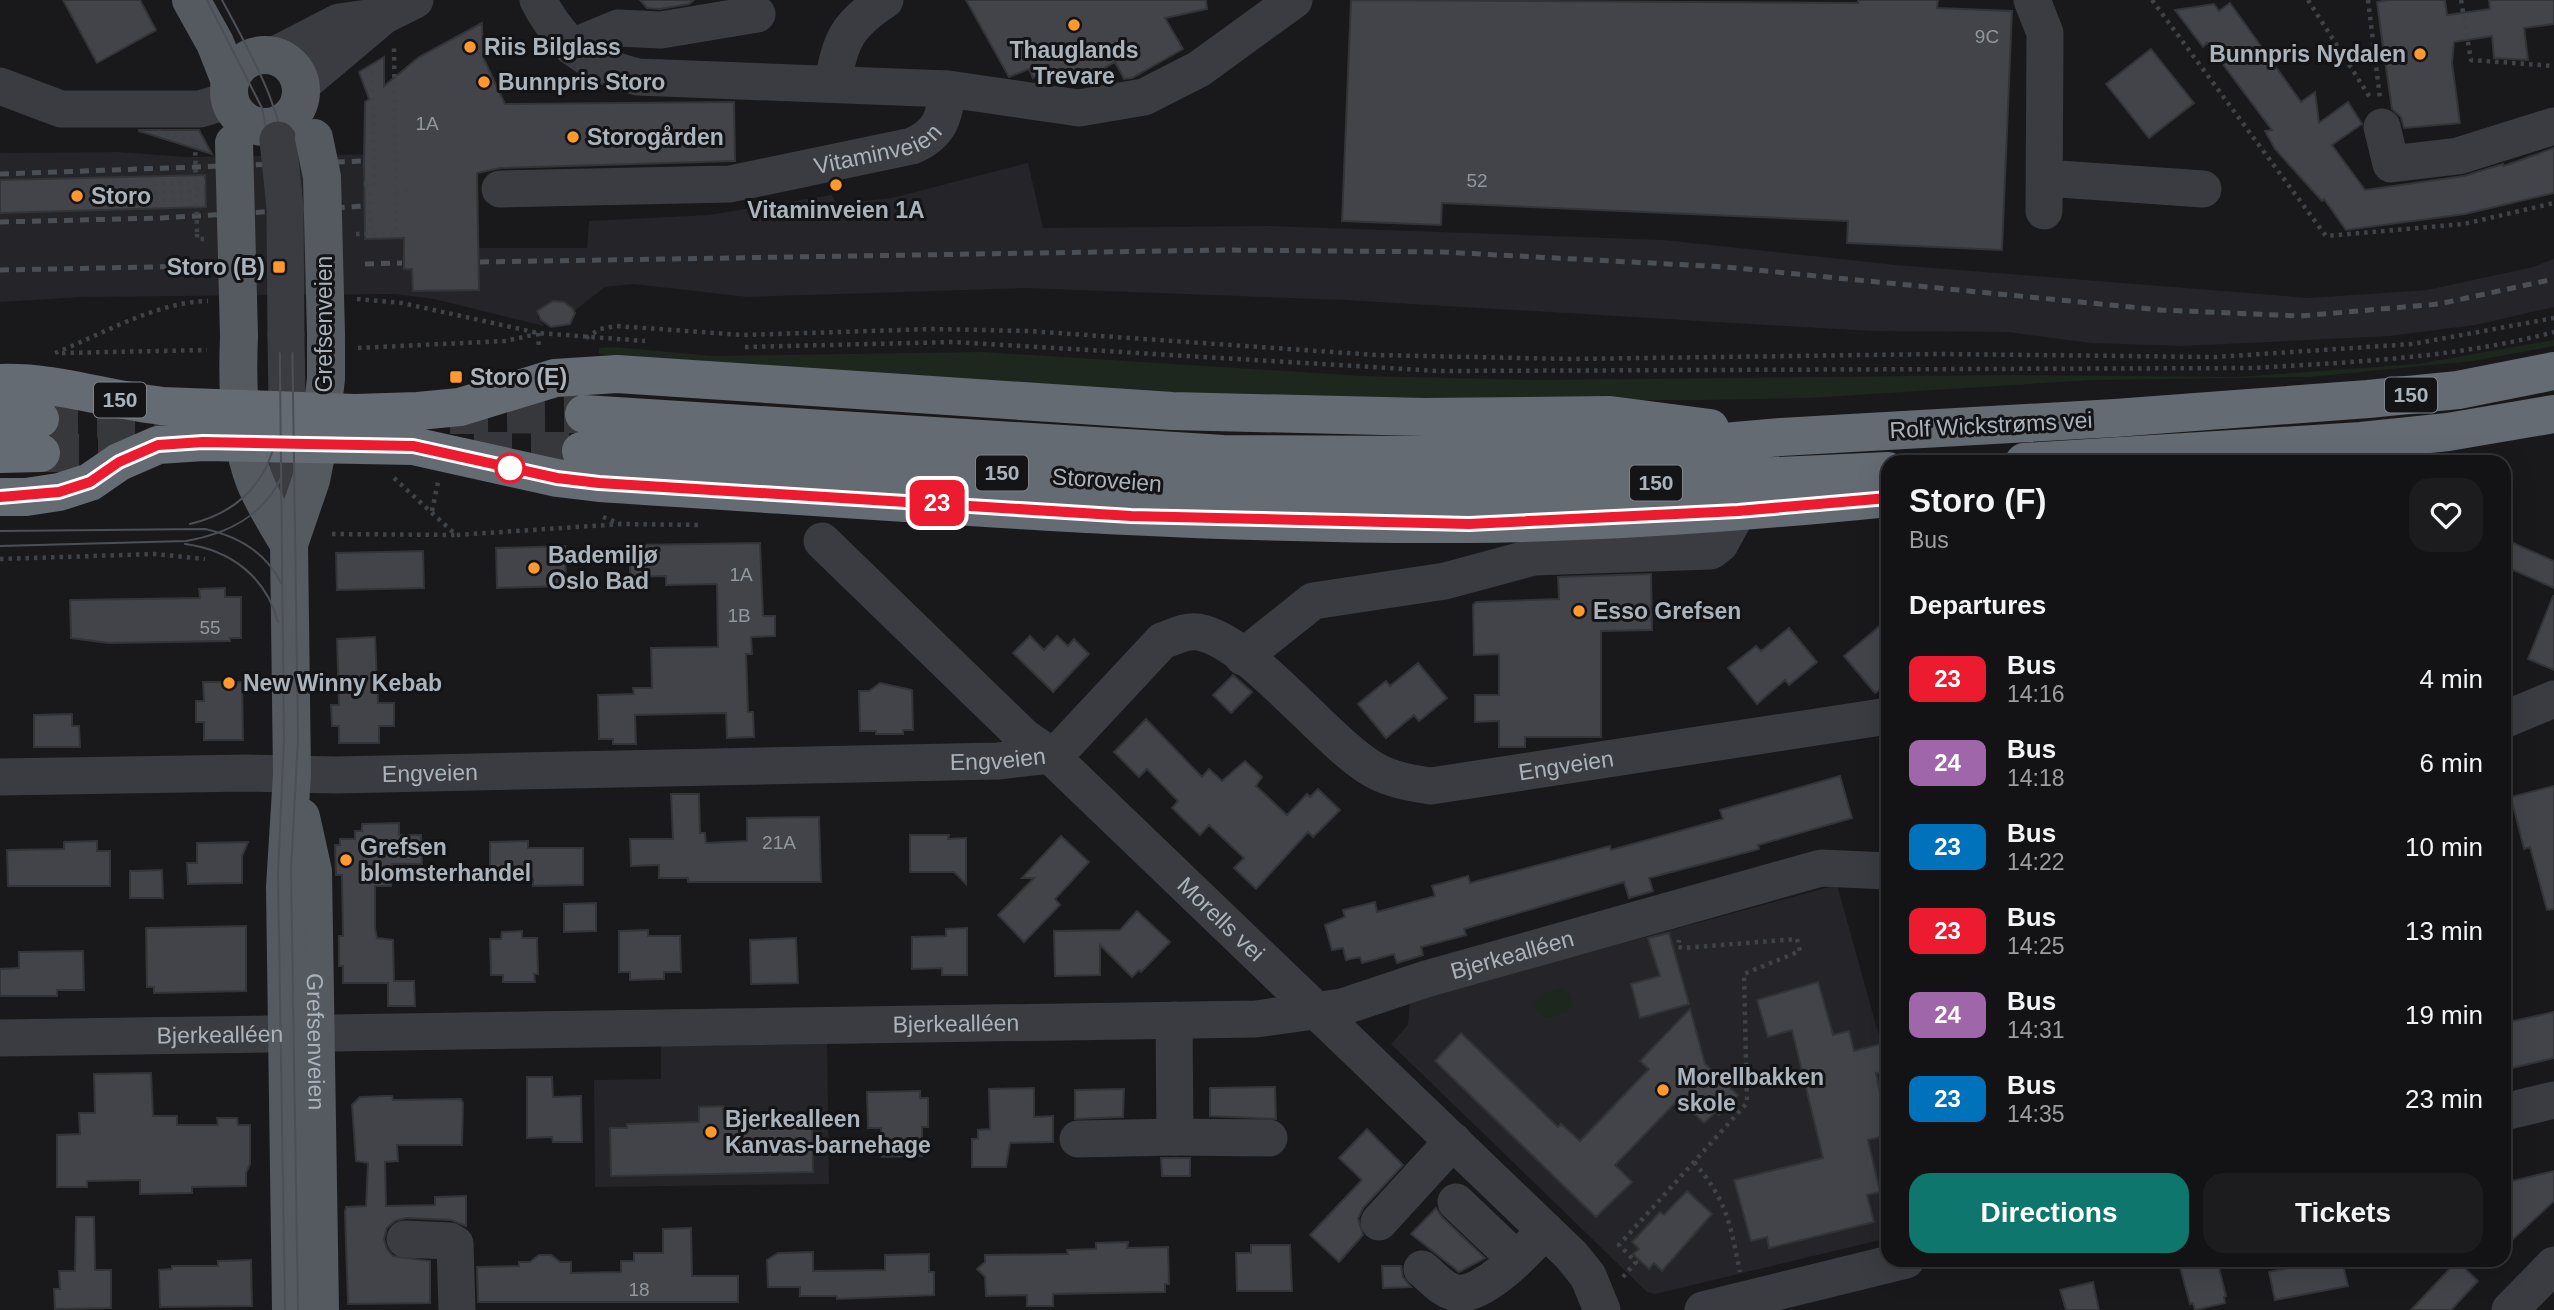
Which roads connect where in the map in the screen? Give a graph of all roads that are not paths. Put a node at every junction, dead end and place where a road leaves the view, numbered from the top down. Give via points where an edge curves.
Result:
1 (191, 0) edge
2 (214, 0) edge
3 (538, 0) edge
4 (885, 0) edge
5 (1294, 0) edge
6 (2032, 0) edge
7 (757, 13) dead end
8 (619, 14) edge
9 (397, 20) edge
10 (572, 47) junction
11 (833, 84) junction
12 (0, 86) edge
13 (948, 89) junction
14 (242, 92) junction
15 (2379, 111) road end
16 (293, 119) junction
17 (2554, 126) edge
18 (500, 188) dead end
19 (2203, 189) dead end
20 (2554, 371) edge
21 (0, 383) edge
22 (584, 414) tunnel mouth
23 (2554, 414) edge
24 (0, 420) edge
25 (244, 426) junction
26 (304, 428) junction
27 (1781, 437) junction
28 (581, 451) tunnel mouth
29 (2214, 451) junction
30 (0, 454) edge
31 (2145, 455) edge
32 (2189, 455) edge
33 (1881, 471) edge
34 (1424, 474) junction
35 (0, 497) edge
36 (1881, 499) edge
37 (1738, 511) junction
38 (1469, 524) junction
39 (822, 541) dead end
40 (289, 544) junction
41 (1492, 567) junction
42 (1243, 657) junction
43 (2554, 699) edge
44 (1881, 717) edge
45 (2511, 717) edge
46 (1050, 755) junction
47 (292, 774) junction
48 (0, 777) edge
49 (1881, 870) edge
50 (1318, 1013) junction
51 (1174, 1020) junction
52 (301, 1034) junction
53 (0, 1038) edge
54 (2554, 1100) edge
55 (2511, 1110) edge
56 (1175, 1137) junction
57 (1269, 1138) dead end
58 (1078, 1139) dead end
59 (1453, 1142) junction
60 (1456, 1202) dead end
61 (1379, 1222) dead end
62 (1545, 1230) junction
63 (405, 1239) dead end
64 (1517, 1259) junction
65 (2554, 1265) edge
66 (1881, 1266) edge
67 (1422, 1269) dead end
68 (291, 1310) edge
69 (320, 1310) edge
70 (457, 1310) edge
71 (1602, 1310) edge
72 (1703, 1310) edge
73 (2510, 1310) edge

1 - 14 main road, Grefsenveien
2 - 14 main road, Grefsenveien
3 - 10 street, Vitaminveien via 554,30
4 - 11 street via 851,26 836,59
5 - 13 street via 1199,69 1144,97 1079,108
6 - 19 street via 2045,33 2044,195
7 - 8 street via 660,30
8 - 10 street
9 - 14 street via 340,22
9 - 16 street
10 - 11 street, Vitaminveien via 616,72 638,77
11 - 13 street, Vitaminveien
12 - 14 street via 61,109 200,109
13 - 18 street, Vitaminveien via 940,125 934,134 912,146 730,184
14 - 16 main road via 255,126
14 - 16 main road, Grefsenveien via 292,67
14 - 25 main road, Grefsenveien, bridge via 227,343
15 - 17 street via 2391,164 2458,156
16 - 26 street, bridge via 285,207 286,335
16 - 26 main road, Grefsenveien, bridge via 322,177 341,341
20 - 27 highway, Rolf Wickstrøms vei / 150 via 2458,390 2368,399
21 - 25 highway, 150 via 56,385
22 - 34 highway, Storoveien / 150 via 1223,454
23 - 29 highway, Rolf Wickstrøms vei / 150 via 2448,432
24 - 30 highway via 40,436
25 - 26 highway, 150
25 - 35 highway, 150 via 158,445 119,462 90,482 37,495
25 - 40 main road, Grefsenveien via 255,480
26 - 27 highway, 150 via 460,407 555,378 617,374 1172,411 1424,417 1610,415
26 - 38 highway, 150 via 557,478 624,484 1131,516
26 - 40 main road, Grefsenveien via 311,480
27 - 34 highway, Rolf Wickstrøms vei / 150
28 - 34 highway, Storoveien / 150 via 1219,486
29 - 31 highway, Rolf Wickstrøms vei / 150
29 - 32 highway, 150
33 - 34 highway, Rolf Wickstrøms vei / 150
36 - 37 highway, 150
37 - 38 highway, 150
37 - 41 street via 1720,544 1711,551 1534,557
38 - 41 street via 1492,543
39 - 46 street, Morells vei via 1024,737
40 - 47 main road, Grefsenveien
41 - 42 street via 1445,580 1313,601
42 - 44 street, Engveien via 1373,769 1399,781 1431,786
42 - 46 street, Engveien via 1197,632 1162,641 1064,746
43 - 45 street
46 - 47 street, Engveien via 985,762
46 - 50 street, Morells vei
47 - 48 street, Engveien
47 - 52 main road, Grefsenveien via 285,869
49 - 50 street, Bjerkealléen via 1821,868
50 - 51 street, Bjerkealléen
50 - 59 street, Morells vei
51 - 52 street, Bjerkealléen
51 - 56 street
52 - 53 street, Bjerkealléen
52 - 68 main road, Grefsenveien
52 - 69 main road, Grefsenveien
54 - 55 street
56 - 57 street
56 - 58 street
59 - 61 street
59 - 62 street, Morells vei
60 - 64 street
62 - 64 street
62 - 71 street, Morells vei via 1581,1265
63 - 70 street via 455,1244
64 - 67 street via 1485,1284 1462,1294 1445,1289
65 - 73 street
66 - 72 street

